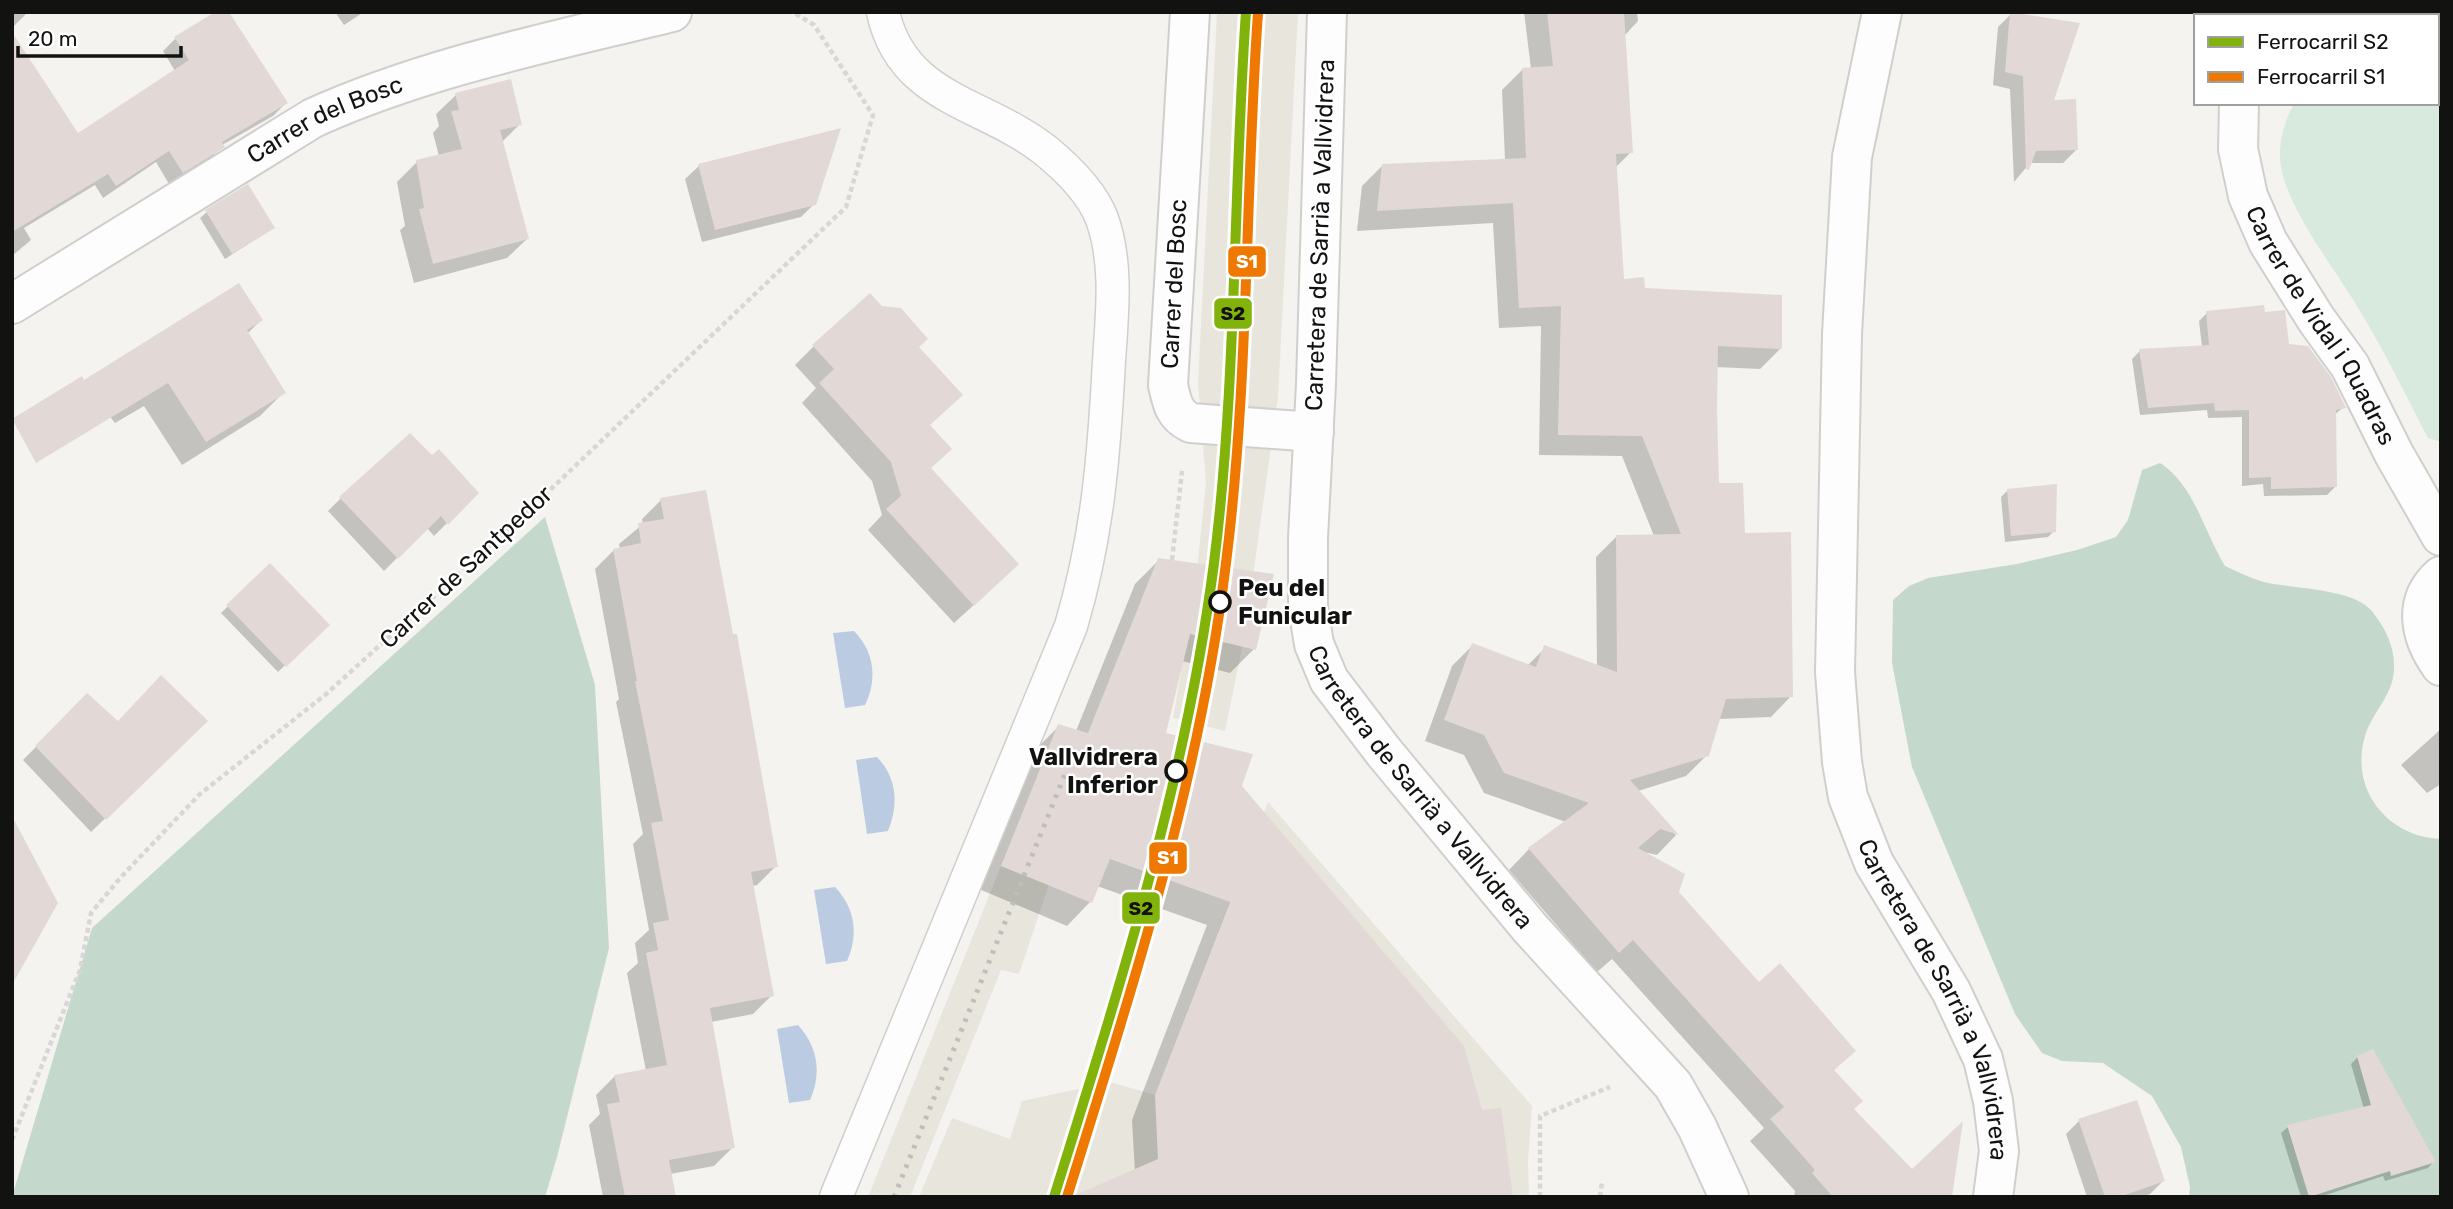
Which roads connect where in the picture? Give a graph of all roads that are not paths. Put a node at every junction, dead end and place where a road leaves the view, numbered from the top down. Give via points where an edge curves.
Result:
1 (672, 12) edge
2 (883, 12) edge
3 (1190, 12) edge
4 (1328, 12) edge
5 (1882, 12) edge
6 (2239, 105) edge
7 (12, 304) edge
8 (1299, 431) junction
9 (2441, 536) edge
10 (2441, 576) edge
11 (2441, 666) edge
12 (836, 1197) edge
13 (1729, 1197) edge
14 (1993, 1197) edge

1 - 7 main road, Carrer del Bosc via 360,96 313,118
2 - 12 lane via 901,59 923,81 1044,149 1084,189 1101,217 1110,250 1112,298 1098,517 1071,626
3 - 8 main road, Carrer del Bosc via 1168,386 1171,403 1179,417 1191,423
4 - 8 main road, Carretera de Sarrià a Vallvidrera
5 - 14 main road, Carretera de Sarrià a Vallvidrera via 1852,157 1842,334 1835,672 1842,762 1849,797 1874,863 1951,991 1983,1059 2000,1151
6 - 9 main road, Carrer de Vidal i Quadras via 2238,149 2248,195 2268,242 2350,366
8 - 13 main road, Carretera de Sarrià a Vallvidrera via 1308,538 1308,607 1314,644 1329,680 1530,928 1672,1085
10 - 11 main road via 2429,586 2421,612 2422,633

